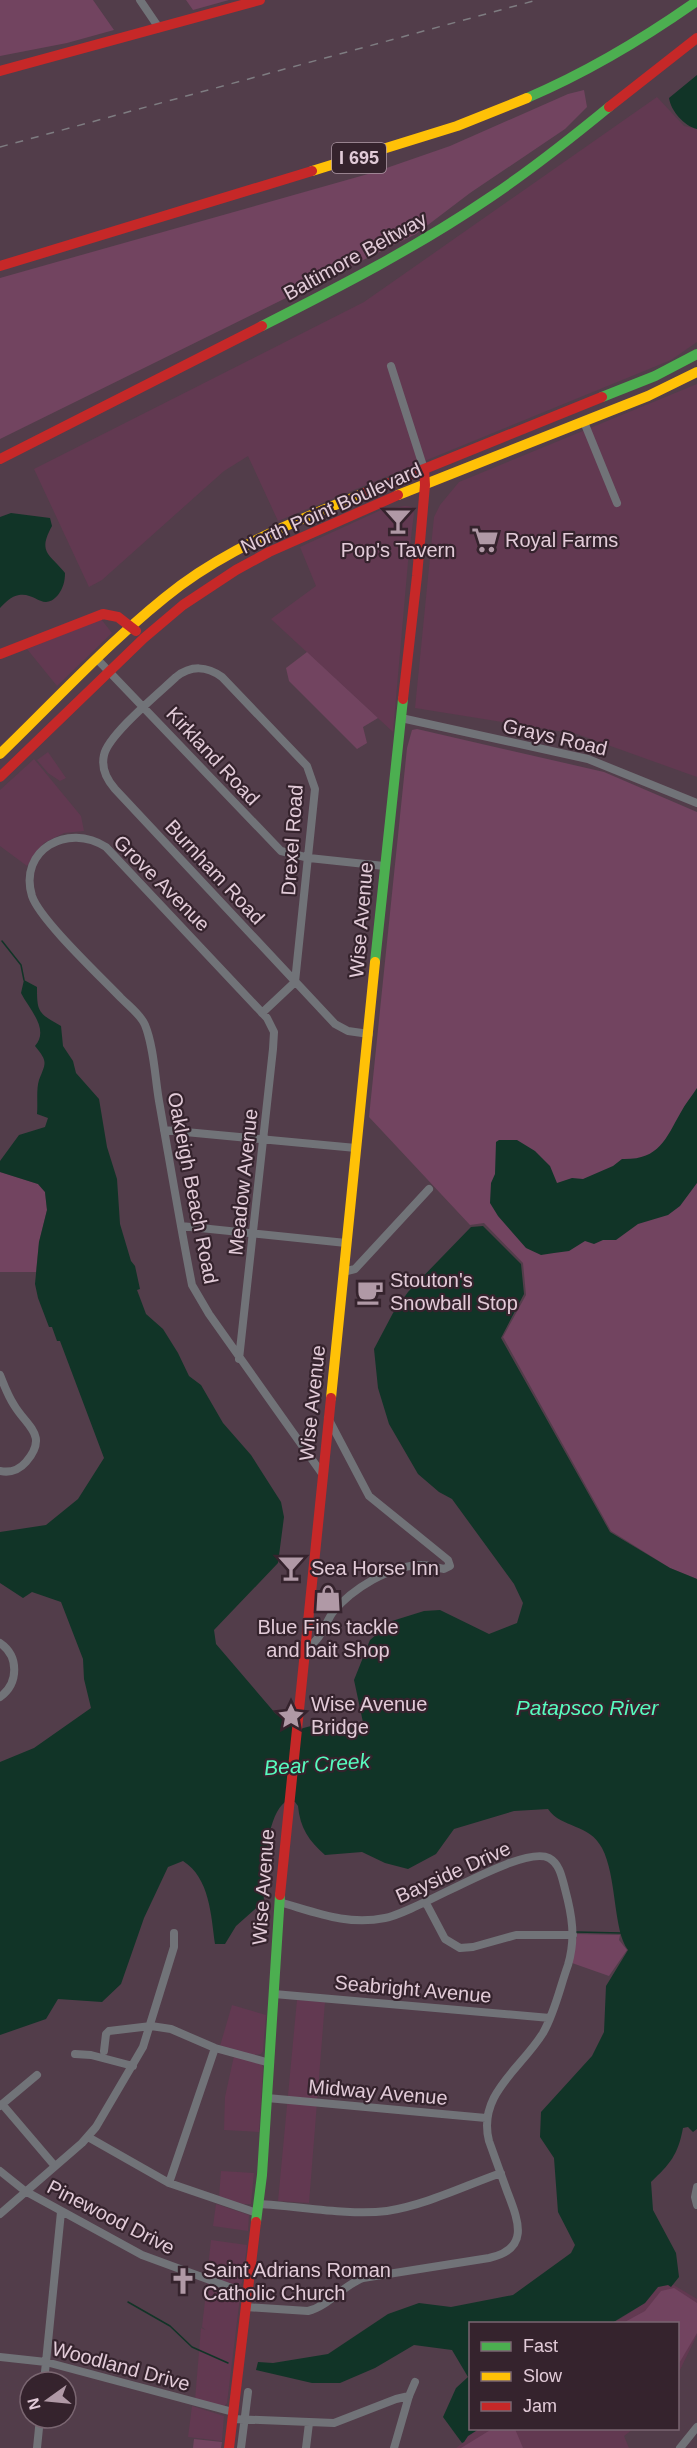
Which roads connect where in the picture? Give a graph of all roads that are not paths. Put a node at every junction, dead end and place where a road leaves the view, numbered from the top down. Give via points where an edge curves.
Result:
1 (140, 0) edge
2 (260, 0) edge
3 (697, 1) edge
4 (159, 28) junction
5 (697, 38) edge
6 (0, 71) edge
7 (0, 266) edge
8 (693, 357) edge
9 (392, 366) dead end
10 (668, 370) junction
11 (697, 372) edge
12 (681, 381) junction
13 (648, 396) junction
14 (603, 398) junction
15 (584, 422) junction
16 (0, 459) edge
17 (424, 470) junction
18 (425, 485) junction
19 (391, 498) junction
20 (617, 503) dead end
21 (421, 532) junction
22 (131, 627) junction
23 (144, 638) junction
24 (0, 654) edge
25 (98, 659) junction
26 (110, 671) junction
27 (145, 707) junction
28 (401, 718) junction
29 (0, 754) edge
30 (0, 777) edge
31 (697, 803) edge
32 (309, 858) junction
33 (384, 866) junction
34 (39, 909) joint
35 (295, 982) junction
36 (262, 1013) junction
37 (369, 1034) junction
38 (164, 1130) junction
39 (263, 1139) junction
40 (356, 1148) junction
41 (429, 1189) dead end
42 (181, 1226) junction
43 (254, 1233) junction
44 (346, 1244) junction
45 (343, 1272) junction
46 (240, 1359) junction
47 (0, 1375) edge
48 (328, 1418) junction
49 (0, 1471) edge
50 (323, 1475) junction
51 (0, 1643) edge
52 (305, 1647) junction
53 (0, 1697) edge
54 (279, 1902) junction
55 (426, 1903) junction
56 (174, 1933) dead end
57 (573, 1935) junction
58 (274, 1994) junction
59 (550, 2018) junction
60 (151, 2026) junction
61 (215, 2048) junction
62 (104, 2051) dead end
63 (75, 2054) dead end
64 (270, 2063) junction
65 (133, 2066) junction
66 (37, 2075) dead end
67 (267, 2098) junction
68 (1, 2105) edge
69 (486, 2118) junction
70 (88, 2137) junction
71 (54, 2165) junction
72 (0, 2171) edge
73 (501, 2173) junction
74 (169, 2182) junction
75 (697, 2187) edge
76 (25, 2191) junction
77 (697, 2205) edge
78 (258, 2208) junction
79 (61, 2211) junction
80 (0, 2214) edge
81 (248, 2294) junction
82 (246, 2307) junction
83 (0, 2357) edge
84 (46, 2362) junction
85 (45, 2370) edge
86 (415, 2382) dead end
87 (248, 2392) dead end
88 (408, 2396) junction
89 (233, 2416) junction
90 (245, 2420) junction
91 (309, 2423) junction
92 (697, 2427) edge
93 (39, 2430) edge
94 (37, 2448) edge
95 (229, 2448) edge
96 (241, 2448) edge
97 (306, 2448) edge
98 (394, 2448) edge
99 (680, 2448) edge

1 - 4 street
2 - 4 main road
3 - 7 main road, I 695 via 580,76 485,117
4 - 6 main road
5 - 16 main road, Baltimore Beltway via 534,167 415,245
8 - 10 main road, North Point Boulevard
8 - 12 main road via 682,372
9 - 17 street, Wise Avenue
10 - 13 main road via 670,377
10 - 14 main road, North Point Boulevard
11 - 12 main road, North Point Boulevard
12 - 13 main road, North Point Boulevard
13 - 15 main road, North Point Boulevard
14 - 15 main road via 587,411
14 - 17 main road, North Point Boulevard
15 - 18 main road, North Point Boulevard
15 - 20 street
17 - 18 main road, Wise Avenue
17 - 22 main road, North Point Boulevard via 242,547 181,585
18 - 19 main road, North Point Boulevard
18 - 21 main road, Wise Avenue
19 - 21 main road via 408,498 418,503
19 - 23 main road, North Point Boulevard via 284,544 236,570 183,605
21 - 28 main road, Wise Avenue
22 - 23 main road
22 - 24 main road via 118,617 103,614
22 - 25 main road, North Point Boulevard
23 - 26 main road, North Point Boulevard
25 - 26 street, Kirkland Road
25 - 29 main road, North Point Boulevard
26 - 27 street, Kirkland Road
26 - 30 main road, North Point Boulevard
27 - 32 street, Kirkland Road via 274,847 288,855
27 - 32 street, Drexel Road via 188,669 208,669 222,677 310,772 315,789
27 - 35 street, Burnham Road via 107,746 103,761 106,777
28 - 31 street, Grays Road via 588,759
28 - 33 main road, Wise Avenue
32 - 33 street, Kirkland Road
32 - 35 street, Drexel Road
33 - 37 main road, Wise Avenue
34 - 36 street, Grove Avenue via 30,886 39,856 64,838 93,839 128,869
34 - 38 street, Oakleigh Beach Road via 144,1022
35 - 36 street
35 - 37 street, Burnham Road via 339,1028
36 - 39 street, Meadow Avenue via 270,1022 274,1038
37 - 40 main road, Wise Avenue
38 - 39 street
38 - 42 street, Oakleigh Beach Road
39 - 40 street
39 - 43 street, Meadow Avenue
40 - 44 main road, Wise Avenue
41 - 45 street via 355,1269
42 - 43 street
42 - 46 street, Oakleigh Beach Road via 195,1292
43 - 44 street
43 - 46 street, Meadow Avenue
44 - 45 main road, Wise Avenue
45 - 48 main road, Wise Avenue
46 - 50 street, Oakleigh Beach Road
47 - 49 street via 13,1405 31,1425 36,1440 34,1450 21,1467 11,1472
48 - 50 main road, Wise Avenue
48 - 52 street via 369,1496 448,1560 450,1566 444,1569 419,1565 363,1585 333,1613 312,1644
50 - 52 main road, Wise Avenue
51 - 53 street via 10,1653 15,1669 10,1688
52 - 54 main road, Wise Avenue
54 - 55 street, Bayside Drive via 358,1921 392,1917
54 - 58 main road, Wise Avenue
55 - 57 street via 445,1939 460,1948 516,1935
55 - 57 street, Bayside Drive via 492,1871 540,1855 559,1869 570,1906
56 - 60 street via 174,1947
57 - 59 street, Bayside Drive
58 - 59 street, Seabright Avenue
58 - 64 main road, Wise Avenue
59 - 69 street, Bayside Drive via 494,2095
60 - 61 street via 178,2031
60 - 62 street via 109,2031
60 - 65 street
61 - 64 street
61 - 74 street
63 - 65 street
64 - 67 main road, Wise Avenue
65 - 70 street
66 - 68 street
67 - 69 street, Midway Avenue
67 - 78 main road, Wise Avenue
68 - 71 street
69 - 73 street
70 - 71 street
70 - 74 street
71 - 76 street
72 - 76 street, Pinewood Drive
73 - 78 street via 389,2210
73 - 82 street via 519,2228 515,2242 503,2254 363,2278 308,2311
74 - 78 street
75 - 77 street
76 - 79 street, Pinewood Drive
76 - 80 street
78 - 81 main road, Wise Avenue
79 - 81 street, Pinewood Drive via 142,2255
79 - 84 street
81 - 82 main road, Wise Avenue
82 - 89 main road, Wise Avenue
83 - 84 street, Woodland Drive
84 - 85 street
84 - 89 street, Woodland Drive
86 - 88 street
87 - 90 street
88 - 91 street, Woodland Drive via 344,2420
88 - 98 street
89 - 90 street, Woodland Drive
89 - 95 main road, Wise Avenue
90 - 91 street, Woodland Drive
90 - 96 street
91 - 97 street
92 - 99 street
93 - 94 street

